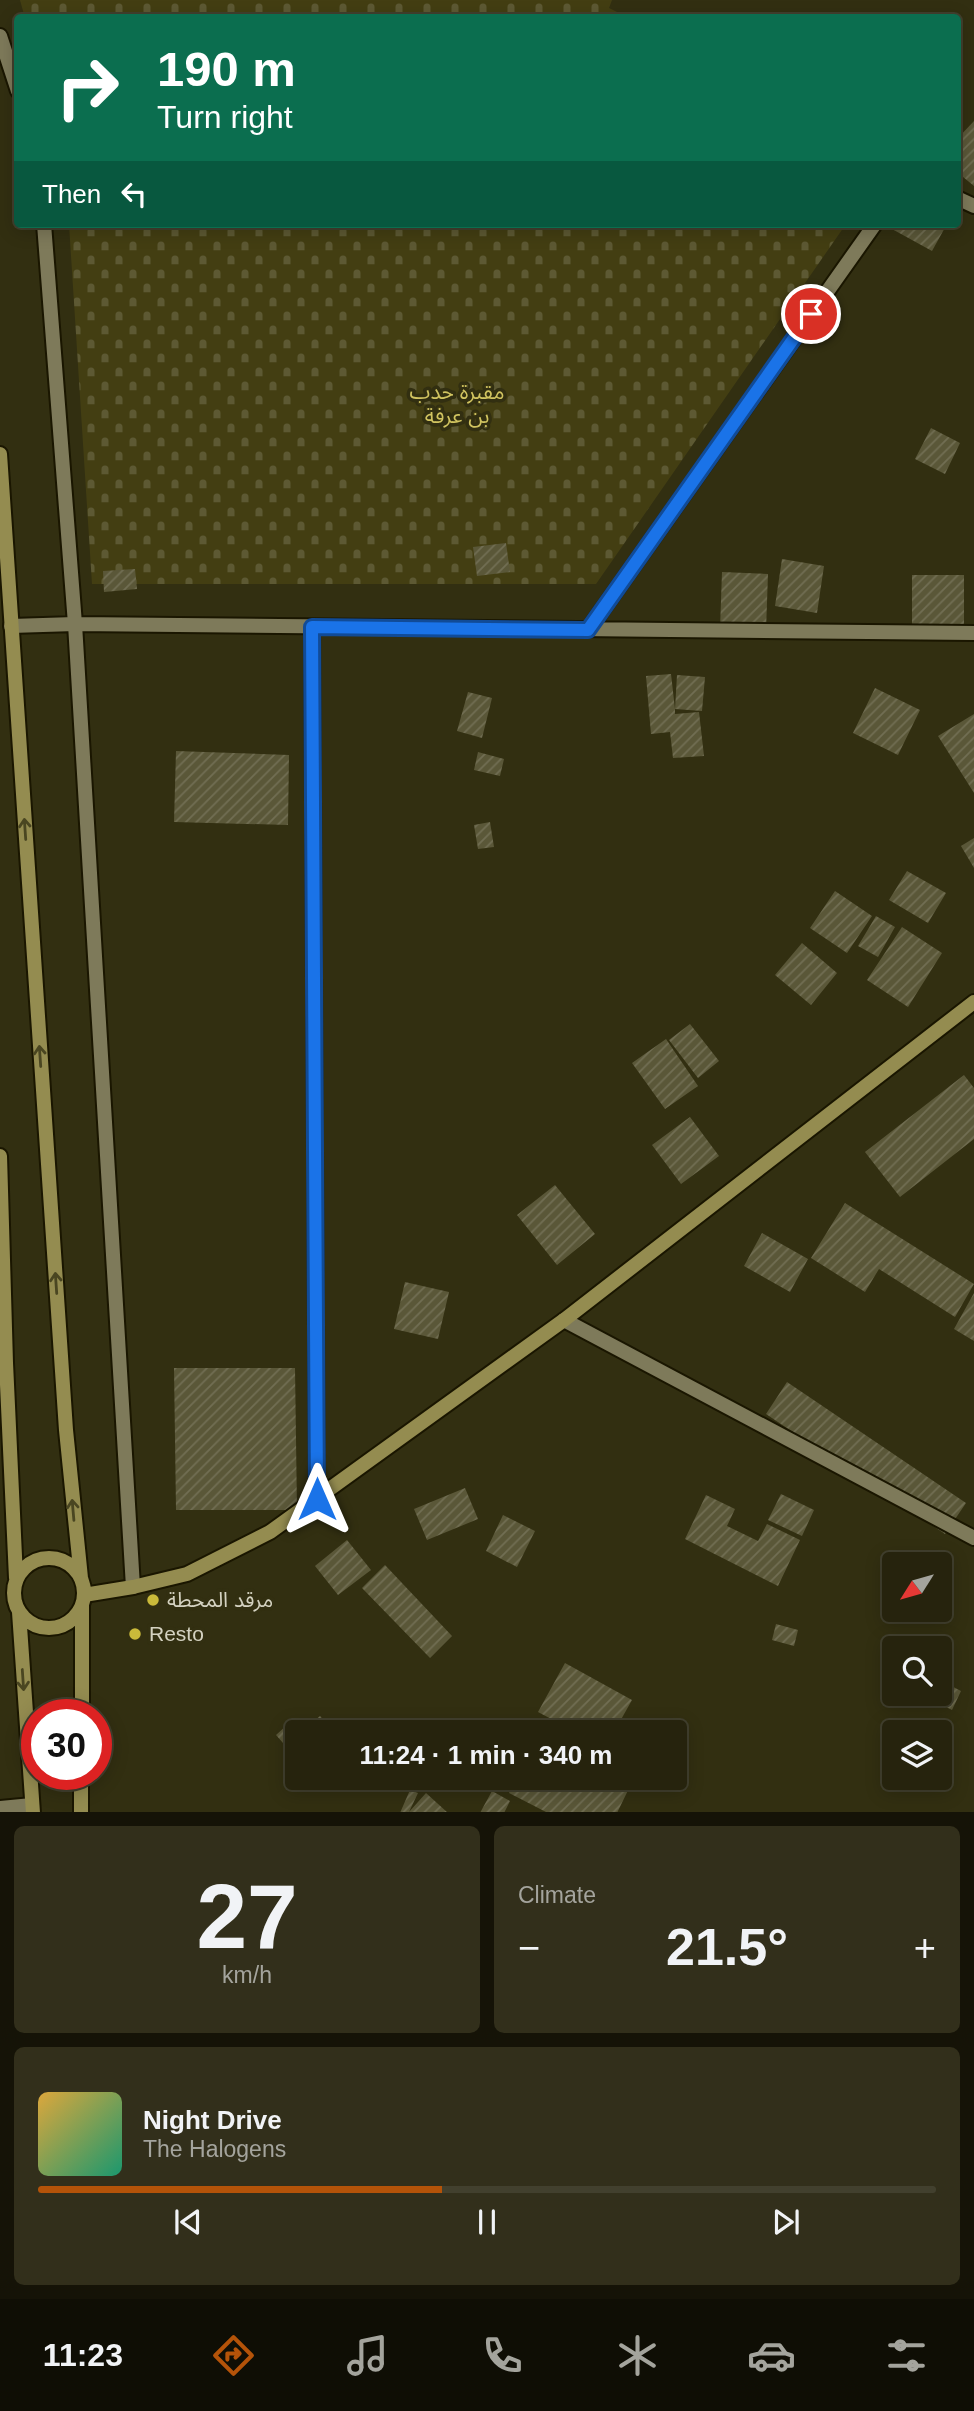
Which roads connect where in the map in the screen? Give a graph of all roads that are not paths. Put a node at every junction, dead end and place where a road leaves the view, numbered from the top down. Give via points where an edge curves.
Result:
1 (0, 36) edge
2 (14, 79) edge
3 (44, 228) edge
4 (872, 228) edge
5 (0, 454) edge
6 (75, 624) junction
7 (11, 626) junction
8 (312, 627) junction
9 (588, 630) junction
10 (974, 633) edge
11 (974, 1002) edge
12 (0, 1156) edge
13 (564, 1320) junction
14 (3, 1363) edge
15 (317, 1499) junction
16 (974, 1538) edge
17 (16, 1578) junction
18 (81, 1578) junction
19 (134, 1587) junction
20 (83, 1600) junction
21 (19, 1612) junction
22 (82, 1699) edge
23 (81, 1790) edge
24 (0, 1808) edge
25 (33, 1809) edge
26 (81, 1812) edge

1 - 2 street
3 - 6 street
4 - 9 street
5 - 7 main road
6 - 7 street
6 - 8 street
6 - 19 street
18 -> 7 main road via 65,1430
8 - 9 street
8 - 15 street
9 - 10 street
11 - 13 main road
12 - 14 main road
13 - 15 main road
13 - 16 street
14 - 17 main road
15 - 19 main road via 270,1532 187,1574
17 - 18 main road via 29,1563 49,1557 68,1563
17 - 21 main road via 13,1595
18 - 20 main road
19 - 20 main road
20 - 21 main road via 68,1623 58,1628 36,1626
20 - 22 main road
21 -> 25 main road
23 - 26 main road
24 - 25 street

